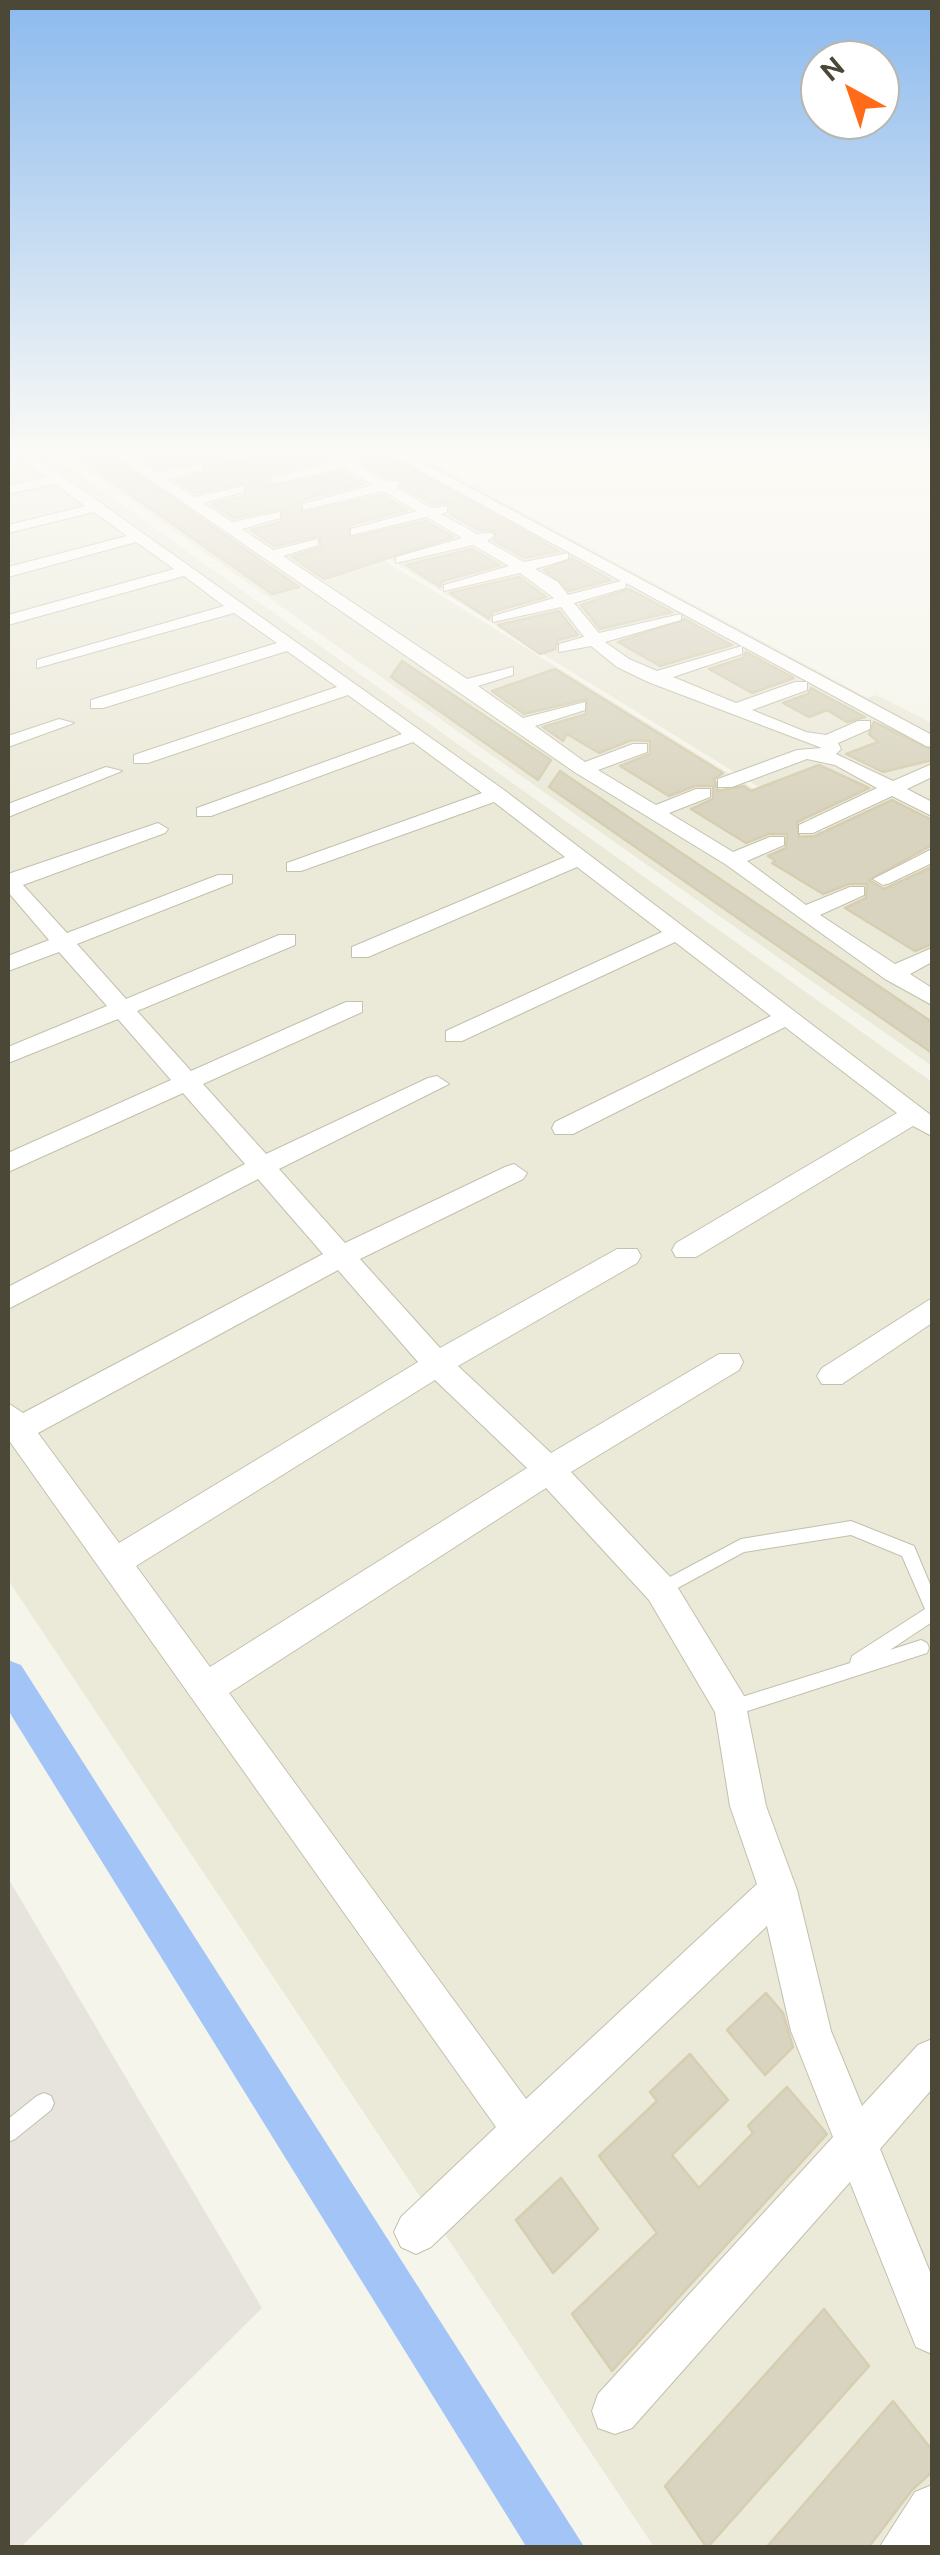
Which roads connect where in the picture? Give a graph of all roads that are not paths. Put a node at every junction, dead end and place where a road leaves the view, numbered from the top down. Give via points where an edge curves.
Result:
1 (179, 566) edge
2 (290, 566) edge
3 (600, 566) edge
4 (524, 567) joint
5 (186, 571) junction
6 (619, 585) dead end
7 (450, 588) dead end
8 (566, 599) junction
9 (237, 607) junction
10 (675, 616) dead end
11 (499, 619) dead end
12 (8, 620) edge
13 (594, 639) junction
14 (289, 645) junction
15 (565, 648) dead end
16 (736, 650) dead end
17 (43, 664) dead end
18 (507, 671) dead end
19 (654, 678) junction
20 (465, 685) junction
21 (802, 686) dead end
22 (350, 688) junction
23 (97, 704) dead end
24 (578, 706) dead end
25 (738, 709) junction
26 (65, 723) dead end
27 (522, 725) junction
28 (864, 725) dead end
29 (416, 735) junction
30 (8, 742) edge
31 (932, 742) edge
32 (815, 747) junction
33 (640, 748) dead end
34 (141, 758) dead end
35 (583, 769) junction
36 (932, 770) edge
37 (113, 772) dead end
38 (725, 783) dead end
39 (897, 789) junction
40 (703, 793) dead end
41 (497, 794) junction
42 (932, 810) edge
43 (8, 811) edge
44 (204, 812) dead end
45 (655, 812) junction
46 (806, 828) dead end
47 (158, 829) dead end
48 (778, 841) dead end
49 (932, 855) edge
50 (580, 858) junction
51 (732, 860) junction
52 (294, 867) dead end
53 (226, 879) dead end
54 (882, 879) dead end
55 (8, 882) edge
56 (857, 891) dead end
57 (804, 914) junction
58 (678, 933) junction
59 (287, 940) dead end
60 (62, 942) junction
61 (360, 952) dead end
62 (932, 954) edge
63 (8, 964) edge
64 (893, 974) junction
65 (932, 998) edge
66 (120, 1006) junction
67 (354, 1007) dead end
68 (787, 1017) junction
69 (454, 1036) dead end
70 (8, 1056) edge
71 (184, 1080) junction
72 (437, 1084) dead end
73 (923, 1121) edge
74 (564, 1128) dead end
75 (8, 1163) edge
76 (262, 1166) junction
77 (514, 1173) dead end
78 (686, 1250) dead end
79 (342, 1256) junction
80 (627, 1256) dead end
81 (8, 1299) edge
82 (932, 1310) edge
83 (729, 1362) dead end
84 (437, 1364) junction
85 (832, 1376) dead end
86 (13, 1423) edge
87 (548, 1470) junction
88 (114, 1563) junction
89 (661, 1590) junction
90 (932, 1610) edge
91 (921, 1648) dead end
92 (845, 1670) junction
93 (205, 1689) junction
94 (732, 1708) junction
95 (778, 1890) junction
96 (932, 2059) edge
97 (44, 2103) dead end
98 (8, 2132) edge
99 (525, 2132) junction
100 (858, 2144) junction
101 (416, 2232) dead end
102 (932, 2331) edge
103 (615, 2411) dead end
104 (932, 2509) edge
105 (902, 2548) edge

1 - 5 street
2 - 20 street via 325,583
3 - 31 street
4 - 7 street
4 - 8 street
5 - 9 street
5 - 12 street
6 - 8 street
8 - 11 street
8 - 13 street
9 - 14 street
9 - 17 street
10 - 13 street
13 - 15 street
13 - 19 street
14 - 22 street
14 - 23 street
16 - 19 street
18 - 20 street
19 - 25 street
20 - 27 street
21 - 25 street
22 - 29 street
22 - 34 street
24 - 27 street
25 - 32 street
26 - 30 street
27 - 35 street
28 - 32 street
29 - 41 street
29 - 44 street
32 - 38 street
32 - 39 street
33 - 35 street
35 - 45 street
36 - 39 street
37 - 43 street
39 - 42 street
39 - 46 street
40 - 45 street
41 - 50 street
41 - 52 street
45 - 51 street
47 - 55 street
48 - 51 street
49 - 54 street
50 - 58 street
50 - 61 street
51 - 57 street
53 - 60 street
55 - 60 street
56 - 57 street
57 - 64 street
58 - 68 street
58 - 69 street
59 - 66 street
60 - 63 street
60 - 66 street
62 - 64 street
64 - 65 street
66 - 70 street
66 - 71 street
67 - 71 street
68 - 73 street
68 - 74 street
71 - 75 street
71 - 76 street
72 - 76 street
73 - 78 street
76 - 79 street
76 - 81 street
77 - 79 street
79 - 84 street
79 - 86 street
80 - 84 street
82 - 85 street
83 - 87 street
84 - 87 street
84 - 88 street
86 - 88 street
87 - 89 street
87 - 93 street
88 - 93 street
89 - 90 lane via 742,1546 851,1528 908,1551
89 - 94 street
90 - 92 lane
91 - 92 lane
92 - 94 lane
93 - 99 street
94 - 95 street via 748,1806
95 - 99 street
95 - 100 street via 811,2031
96 - 100 street
97 - 98 lane
99 - 101 street
100 - 102 street
100 - 103 street
104 - 105 street

